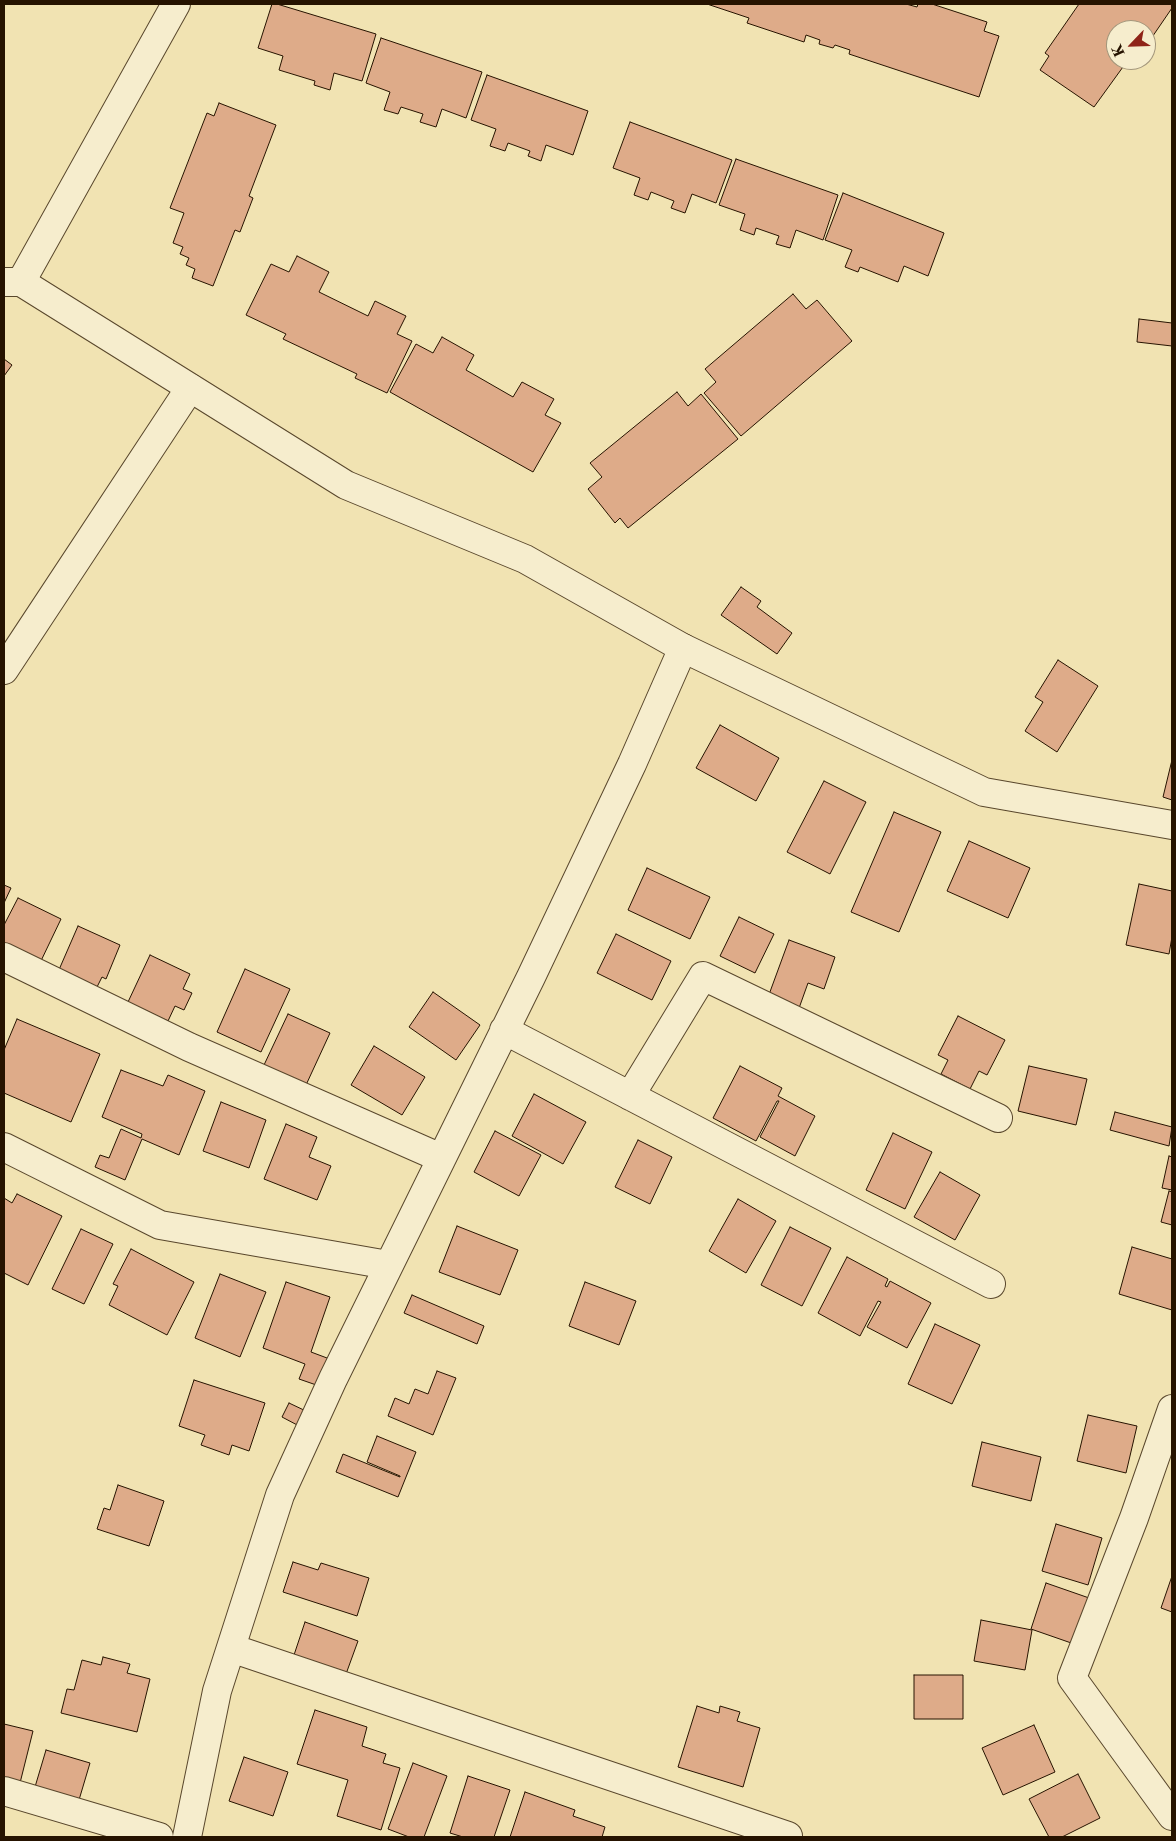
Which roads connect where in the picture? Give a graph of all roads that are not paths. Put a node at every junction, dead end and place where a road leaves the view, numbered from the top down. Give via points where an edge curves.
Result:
1 (176, 4) edge
2 (12, 282) edge
3 (190, 388) junction
4 (683, 648) junction
5 (4, 670) edge
6 (1172, 825) edge
7 (4, 957) edge
8 (504, 1030) junction
9 (630, 1096) junction
10 (998, 1118) dead end
11 (4, 1147) edge
12 (441, 1158) junction
13 (388, 1265) junction
14 (991, 1284) dead end
15 (1172, 1409) edge
16 (232, 1648) junction
17 (4, 1792) edge
18 (1172, 1816) edge
19 (788, 1836) dead end
20 (159, 1837) edge
21 (187, 1837) edge

1 - 2 street
2 - 3 street
3 - 4 street via 346,485 525,559
3 - 5 street
4 - 6 street via 984,792
4 - 8 street via 628,773
7 - 12 street via 190,1047
8 - 9 street
8 - 12 street
9 - 10 street via 703,976
9 - 14 street
11 - 13 street via 160,1225
12 - 13 street
13 - 16 street via 280,1495
15 - 18 street via 1072,1678
16 - 19 street
16 - 21 street via 217,1691
17 - 20 street

